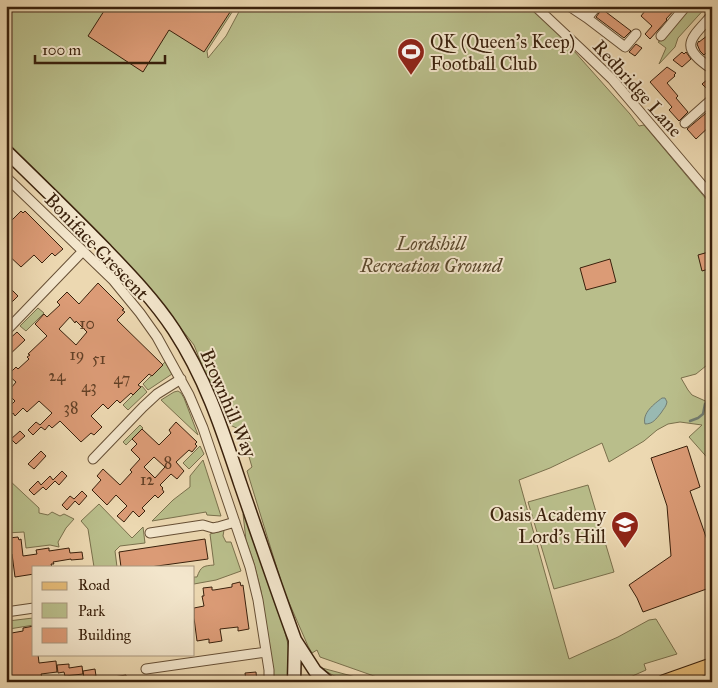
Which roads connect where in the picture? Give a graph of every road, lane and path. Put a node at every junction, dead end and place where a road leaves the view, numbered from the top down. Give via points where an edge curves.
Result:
1 (535, 6) edge
2 (570, 6) edge
3 (596, 6) edge
4 (686, 6) edge
5 (712, 15) edge
6 (587, 18) junction
7 (636, 34) dead end
8 (661, 36) dead end
9 (712, 69) edge
10 (712, 99) edge
11 (685, 123) dead end
12 (6, 151) edge
13 (6, 177) edge
14 (711, 194) edge
15 (83, 251) junction
16 (6, 331) edge
17 (181, 378) junction
18 (93, 459) dead end
19 (235, 522) junction
20 (150, 533) dead end
21 (32, 608) edge
22 (6, 612) edge
23 (295, 640) junction
24 (266, 652) junction
25 (712, 665) edge
26 (146, 669) dead end
27 (269, 682) edge
28 (294, 682) edge
29 (328, 682) edge
30 (664, 682) edge

1 - 14 street, Redbridge Lane via 612,79
2 - 6 street
3 - 6 street
4 - 8 street
5 - 9 street via 694,35 690,47
6 - 7 street via 625,47
10 - 11 street
12 - 23 street, Brownhill Way via 128,272 184,346 204,382 218,418
13 - 15 street, Boniface Crescent
15 - 16 street
15 - 17 street, Boniface Crescent via 140,313
17 - 18 street via 154,397
17 - 19 street, Boniface Crescent via 198,413
19 - 20 street via 213,528 203,525
19 - 24 street, Boniface Crescent via 255,584
21 - 22 street
23 - 28 street, Brownhill Way
23 - 29 street, Brownhill Way via 315,671
24 - 26 street
24 - 27 street, Boniface Crescent
25 - 30 main road

